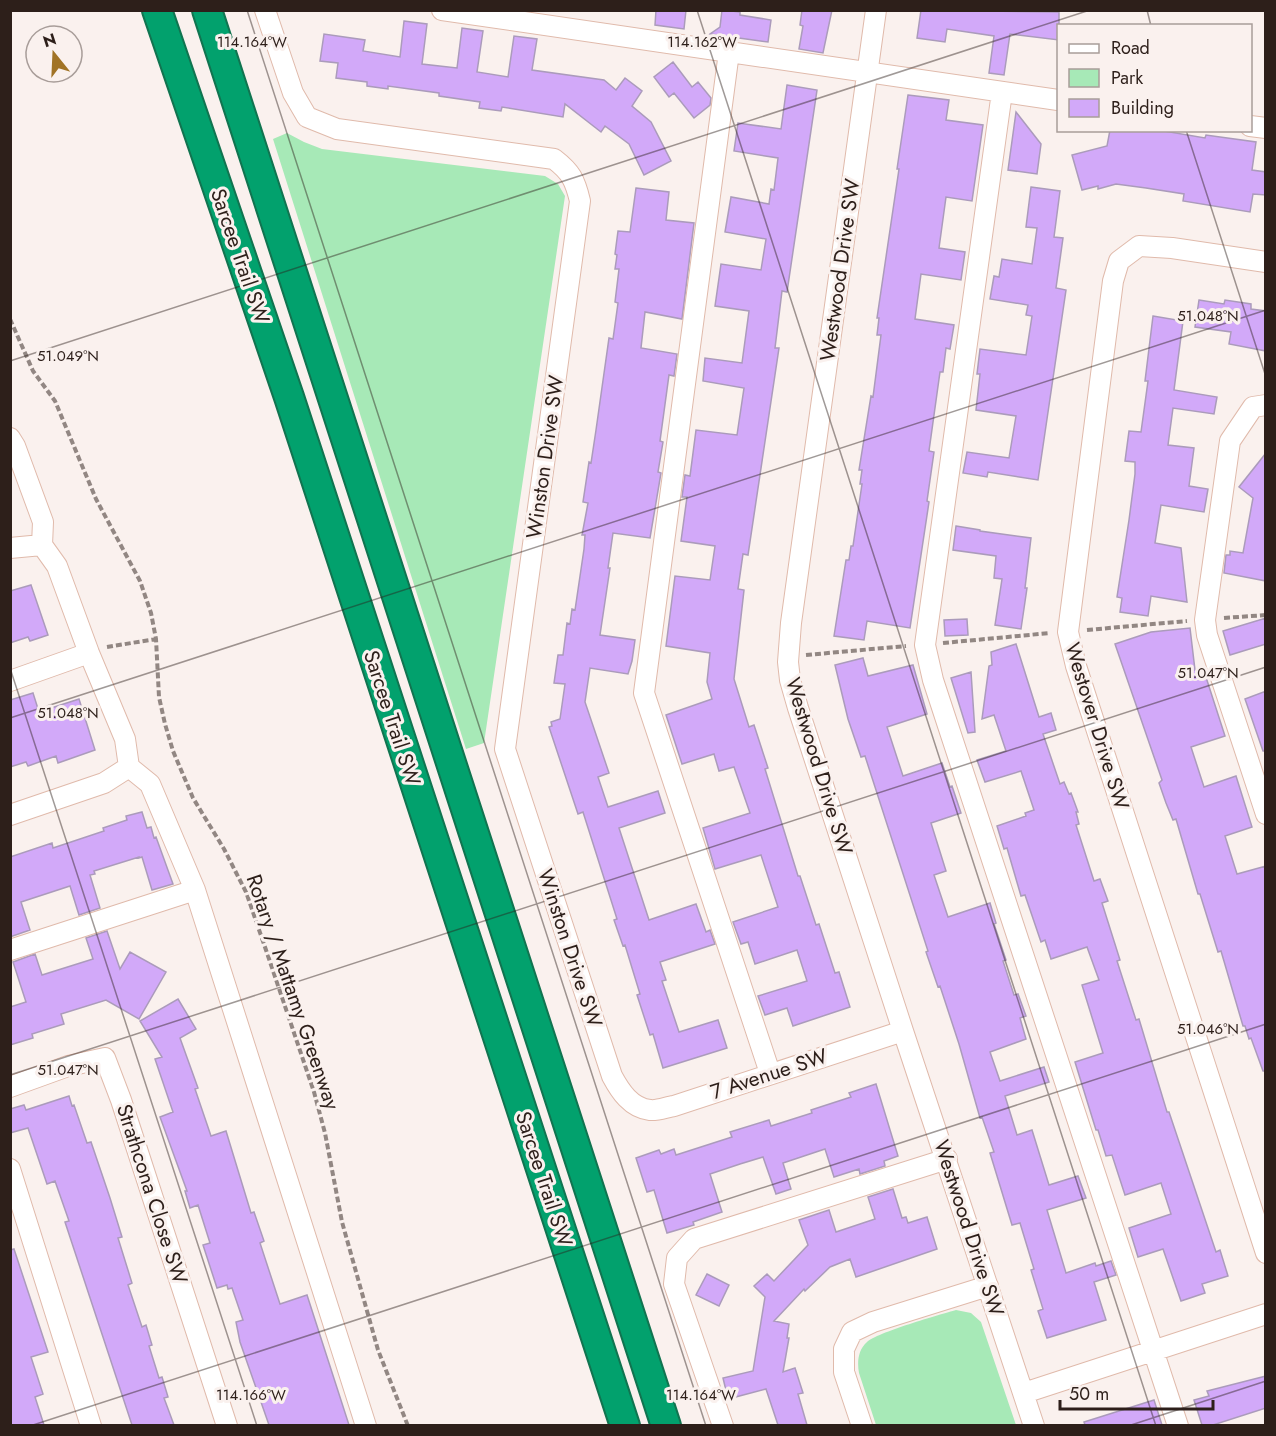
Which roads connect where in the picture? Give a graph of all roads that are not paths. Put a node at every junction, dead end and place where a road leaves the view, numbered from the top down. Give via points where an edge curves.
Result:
1 (157, 10) edge
2 (207, 10) edge
3 (265, 10) edge
4 (442, 10) edge
5 (876, 10) edge
6 (729, 52) junction
7 (868, 73) junction
8 (1002, 93) junction
9 (1057, 100) edge
10 (1266, 262) edge
11 (1266, 405) edge
12 (10, 438) edge
13 (42, 546) junction
14 (10, 548) edge
15 (89, 653) junction
16 (10, 681) edge
17 (129, 767) junction
18 (1266, 814) edge
19 (10, 815) edge
20 (195, 890) junction
21 (10, 950) edge
22 (903, 1031) junction
23 (771, 1073) junction
24 (10, 1087) edge
25 (635, 1104) joint
26 (947, 1159) junction
27 (10, 1169) edge
28 (1266, 1253) edge
29 (988, 1286) junction
30 (1266, 1314) edge
31 (1155, 1351) junction
32 (1024, 1393) junction
33 (92, 1425) edge
34 (227, 1425) edge
35 (366, 1425) edge
36 (626, 1425) edge
37 (666, 1425) edge
38 (723, 1425) edge
39 (862, 1425) edge
40 (1034, 1425) edge
41 (1178, 1425) edge

1 - 36 highway, Sarcee Trail SW via 289,398
2 - 37 highway, Sarcee Trail SW
3 - 25 street, Winston Drive SW via 293,93 307,117 337,129 554,159 569,171 577,186 580,201 505,749 612,1076 620,1092
4 - 6 street
5 - 7 street, Westwood Drive SW
6 - 7 street
6 - 23 street via 644,693
7 - 8 street
7 - 22 street, Westwood Drive SW via 789,657 790,680 798,708
8 - 9 street
8 - 31 street via 925,645 937,692
10 - 28 street, Westover Drive SW via 1139,246 1119,261 1113,281 1068,632
11 - 18 street via 1252,407 1230,441 1205,620
12 - 13 street via 43,522
13 - 14 street
13 - 15 street via 57,566
15 - 16 street
15 - 17 street via 125,739
17 - 19 street via 104,783
17 - 20 street via 150,784
20 - 21 street
20 - 35 street
22 - 23 street, 7 Avenue SW
22 - 26 street, Westwood Drive SW
23 - 25 street, 7 Avenue SW via 674,1106 650,1110
24 - 34 street, Strathcona Close SW via 68,1066 105,1058
26 - 29 street, Westwood Drive SW
26 - 38 street via 694,1239 677,1258 674,1284
27 - 33 street
29 - 32 street, Westwood Drive SW
29 - 39 street via 852,1332 844,1349 844,1372
30 - 31 street
31 - 32 street
31 - 41 street
32 - 40 street, Westwood Drive SW

